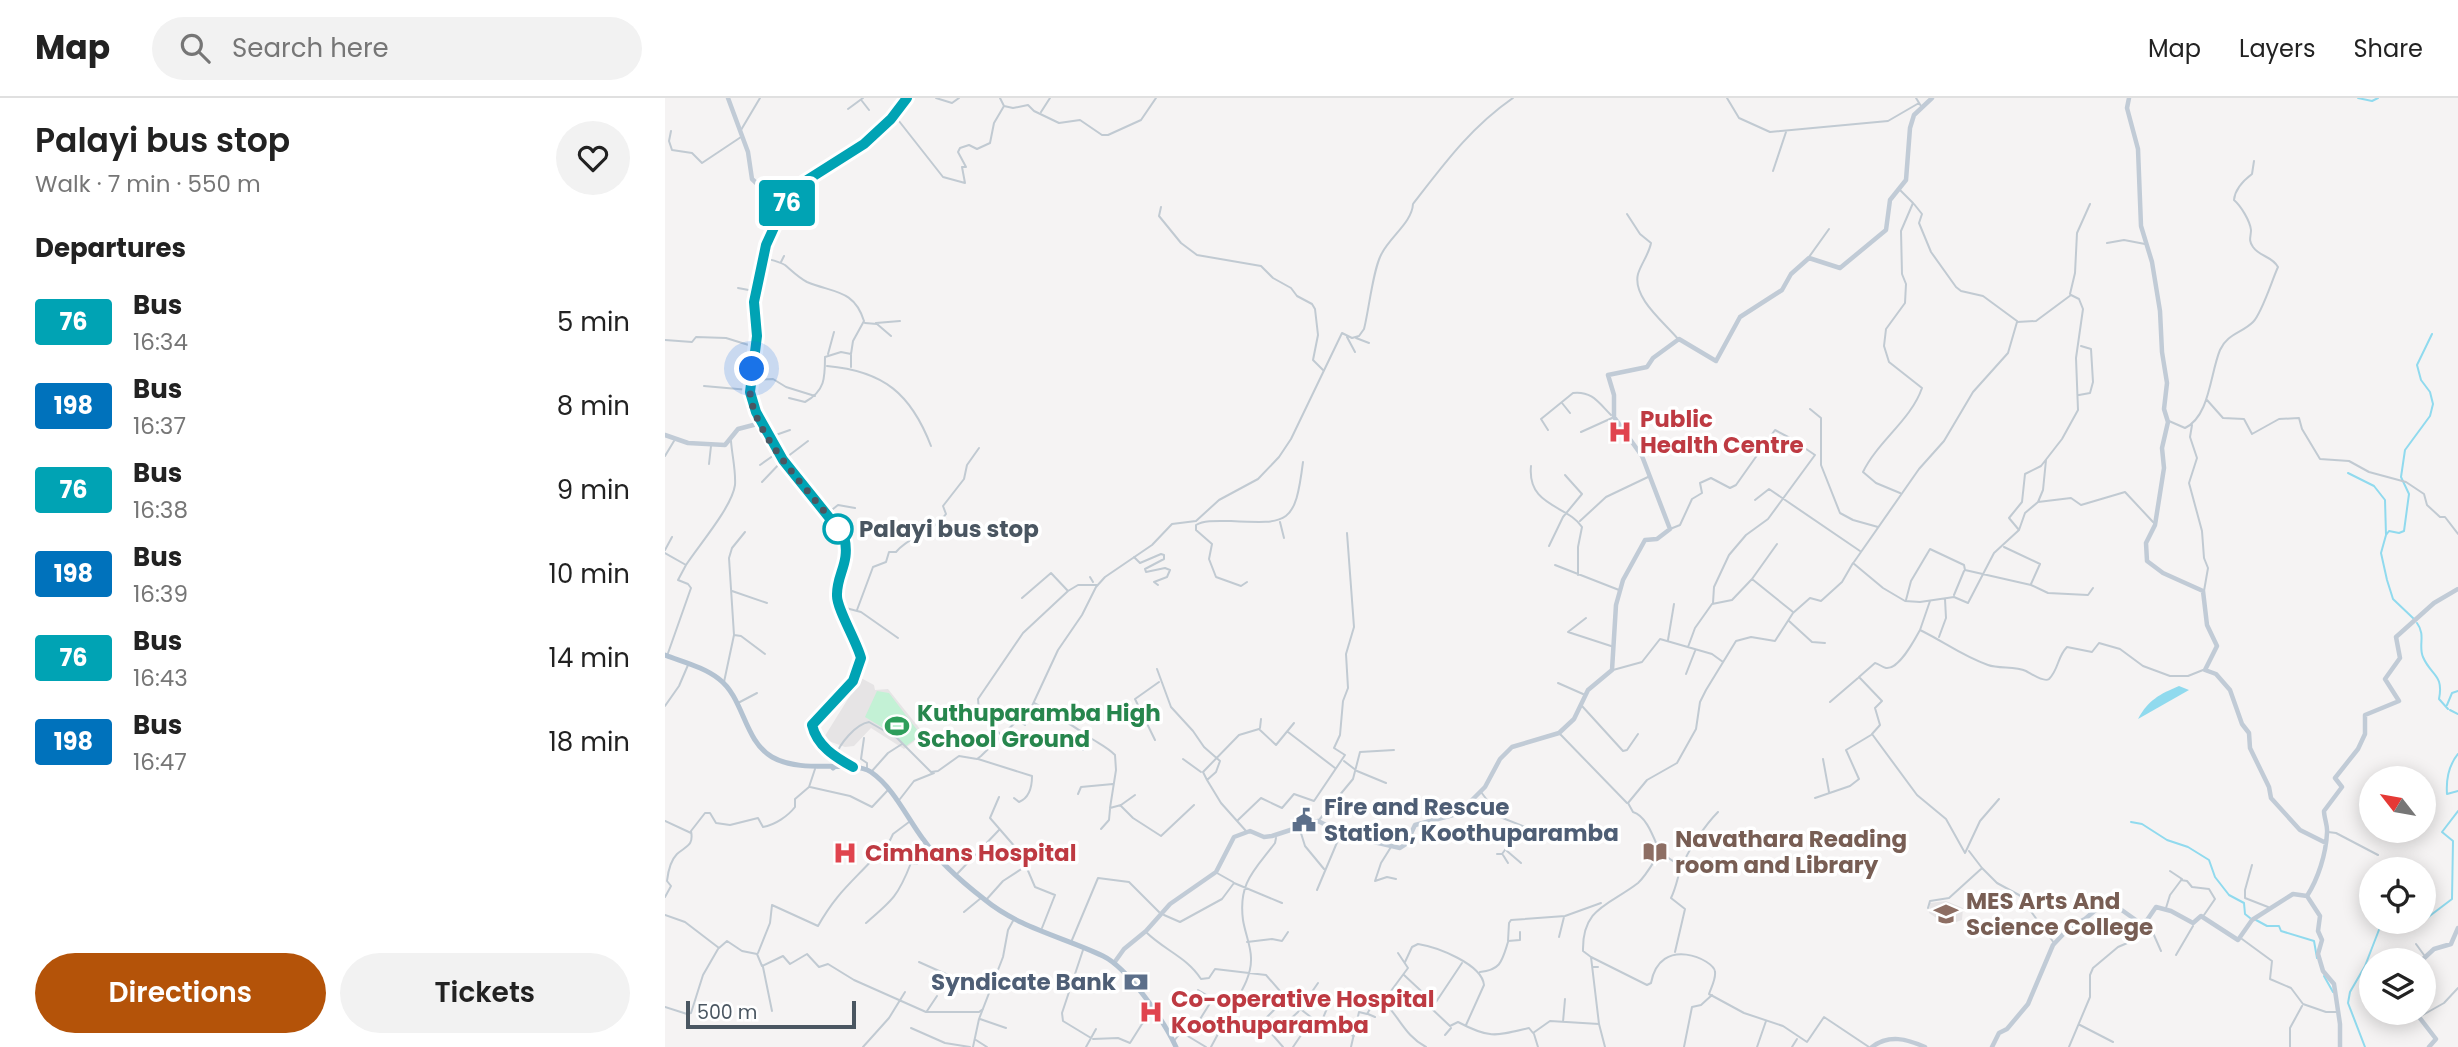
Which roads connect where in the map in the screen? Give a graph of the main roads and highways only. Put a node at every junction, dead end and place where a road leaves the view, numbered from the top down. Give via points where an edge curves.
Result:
1 (728, 98) edge
2 (907, 98) edge
3 (1931, 98) edge
4 (2129, 98) edge
5 (785, 206) junction
6 (761, 424) junction
7 (665, 435) edge
8 (2458, 589) edge
9 (666, 656) edge
10 (838, 759) junction
11 (853, 767) junction
12 (836, 768) junction
13 (2326, 843) junction
14 (2307, 896) junction
15 (2458, 928) edge
16 (2436, 948) edge
17 (1114, 963) junction
18 (2426, 1025) edge
19 (1175, 1044) edge
20 (1870, 1047) edge
21 (1925, 1047) edge
22 (1992, 1047) edge
23 (2340, 1047) edge
24 (2429, 1047) edge

1 - 5 main road via 748,152 752,179
2 - 5 main road via 864,144 804,182
3 - 17 main road via 1920,104 1914,115 1906,180 1891,200 1886,230 1843,267 1808,258 1782,290 1740,317 1716,361 1679,339 1647,367 1609,374 1613,417 1639,451 1670,528 1658,538 1645,540 1620,591 1613,623 1612,670 1585,695 1574,719 1559,733 1512,747 1500,758 1481,792 1453,815 1415,825 1404,846 1341,833 1318,821 1275,835 1247,832 1231,840 1216,872 1180,895
4 - 13 main road via 2127,108 2138,149 2141,226 2160,311 2167,383 2164,468 2155,525 2148,535 2147,561 2203,592 2207,625 2217,646 2205,670 2216,674 2230,690 2271,798 2300,830
5 - 6 main road via 763,257 756,291 750,390
6 - 7 main road via 738,429 725,445
6 - 10 main road via 783,460 844,536 845,564 837,597 861,658 853,681 812,725 820,743
8 - 13 main road via 2434,603 2396,637 2400,658 2385,679 2399,701 2365,715 2365,734 2335,778 2342,787 2324,811
9 - 12 main road via 723,683 763,750 782,761
10 - 11 main road
10 - 12 main road
11 - 12 main road
11 - 17 main road via 869,772 888,790 930,848 984,899 1040,933
13 - 14 main road
14 - 22 main road via 2293,894 2252,920 2241,938 2235,939 2203,916 2191,922 2156,907 2143,923 2105,902 2054,944 2028,1004 1999,1033
14 - 23 main road via 2320,916 2318,954 2323,971 2334,984
15 - 16 main road via 2451,944
17 - 19 main road
18 - 24 main road via 2436,1039
20 - 21 main road via 1887,1039 1909,1040

